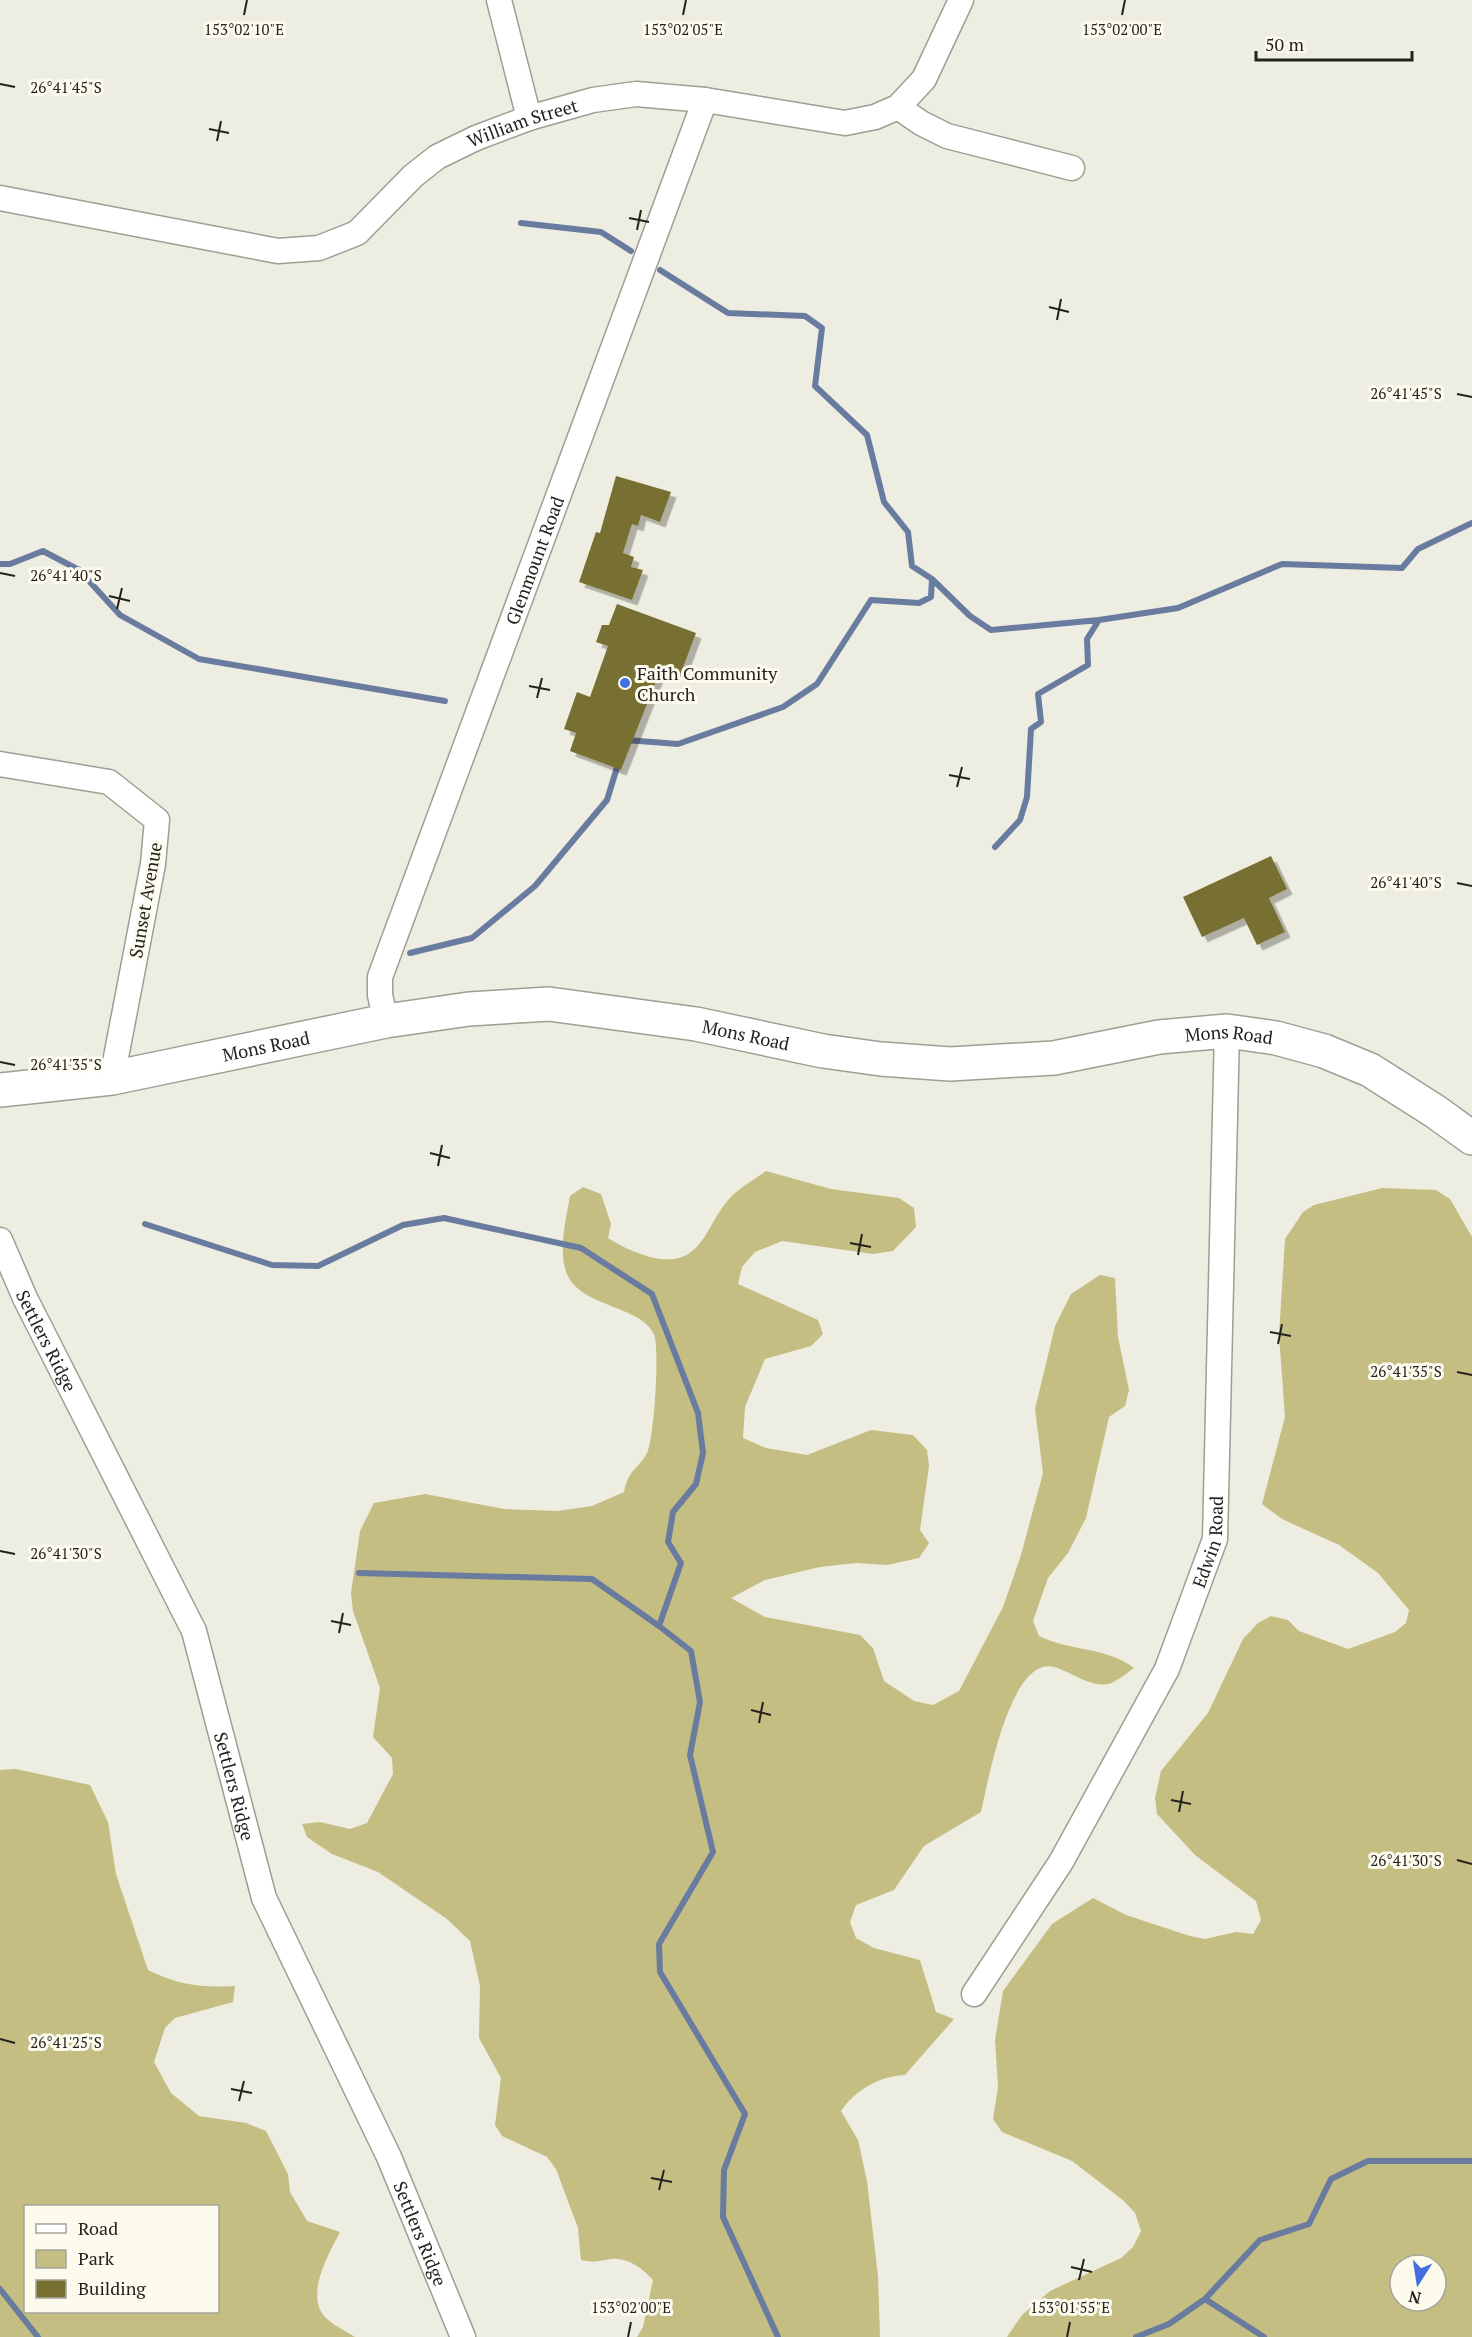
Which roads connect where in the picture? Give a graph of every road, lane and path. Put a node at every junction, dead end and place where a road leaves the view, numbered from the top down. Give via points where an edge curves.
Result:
1 (500, 0) edge
2 (961, 0) edge
3 (705, 100) junction
4 (898, 107) junction
5 (529, 118) junction
6 (1072, 168) dead end
7 (0, 198) edge
8 (0, 764) edge
9 (386, 1021) junction
10 (1227, 1031) junction
11 (112, 1077) junction
12 (0, 1090) edge
13 (1472, 1138) edge
14 (0, 1240) edge
15 (7, 1274) edge
16 (974, 1994) dead end
17 (463, 2337) edge

1 - 5 street
2 - 4 street via 924,79
3 - 4 street, William Street via 845,123
3 - 5 street, William Street via 636,94 593,100
3 - 9 street, Glenmount Road via 380,977
4 - 6 street via 947,136
5 - 7 street, William Street via 437,157 357,233 319,248 278,251
8 - 11 street, Sunset Avenue via 109,782 158,820
9 - 10 main road, Mons Road via 469,1009 549,1004 696,1024 823,1051 950,1064 1054,1058 1159,1038
9 - 11 main road, Mons Road
10 - 13 main road, Mons Road via 1295,1043 1370,1070
10 - 16 street, Edwin Road via 1215,1539 1167,1669 1061,1862
11 - 12 main road, Mons Road
14 - 15 street, Settlers Ridge
15 - 17 street, Settlers Ridge via 194,1631 264,1898 389,2157

